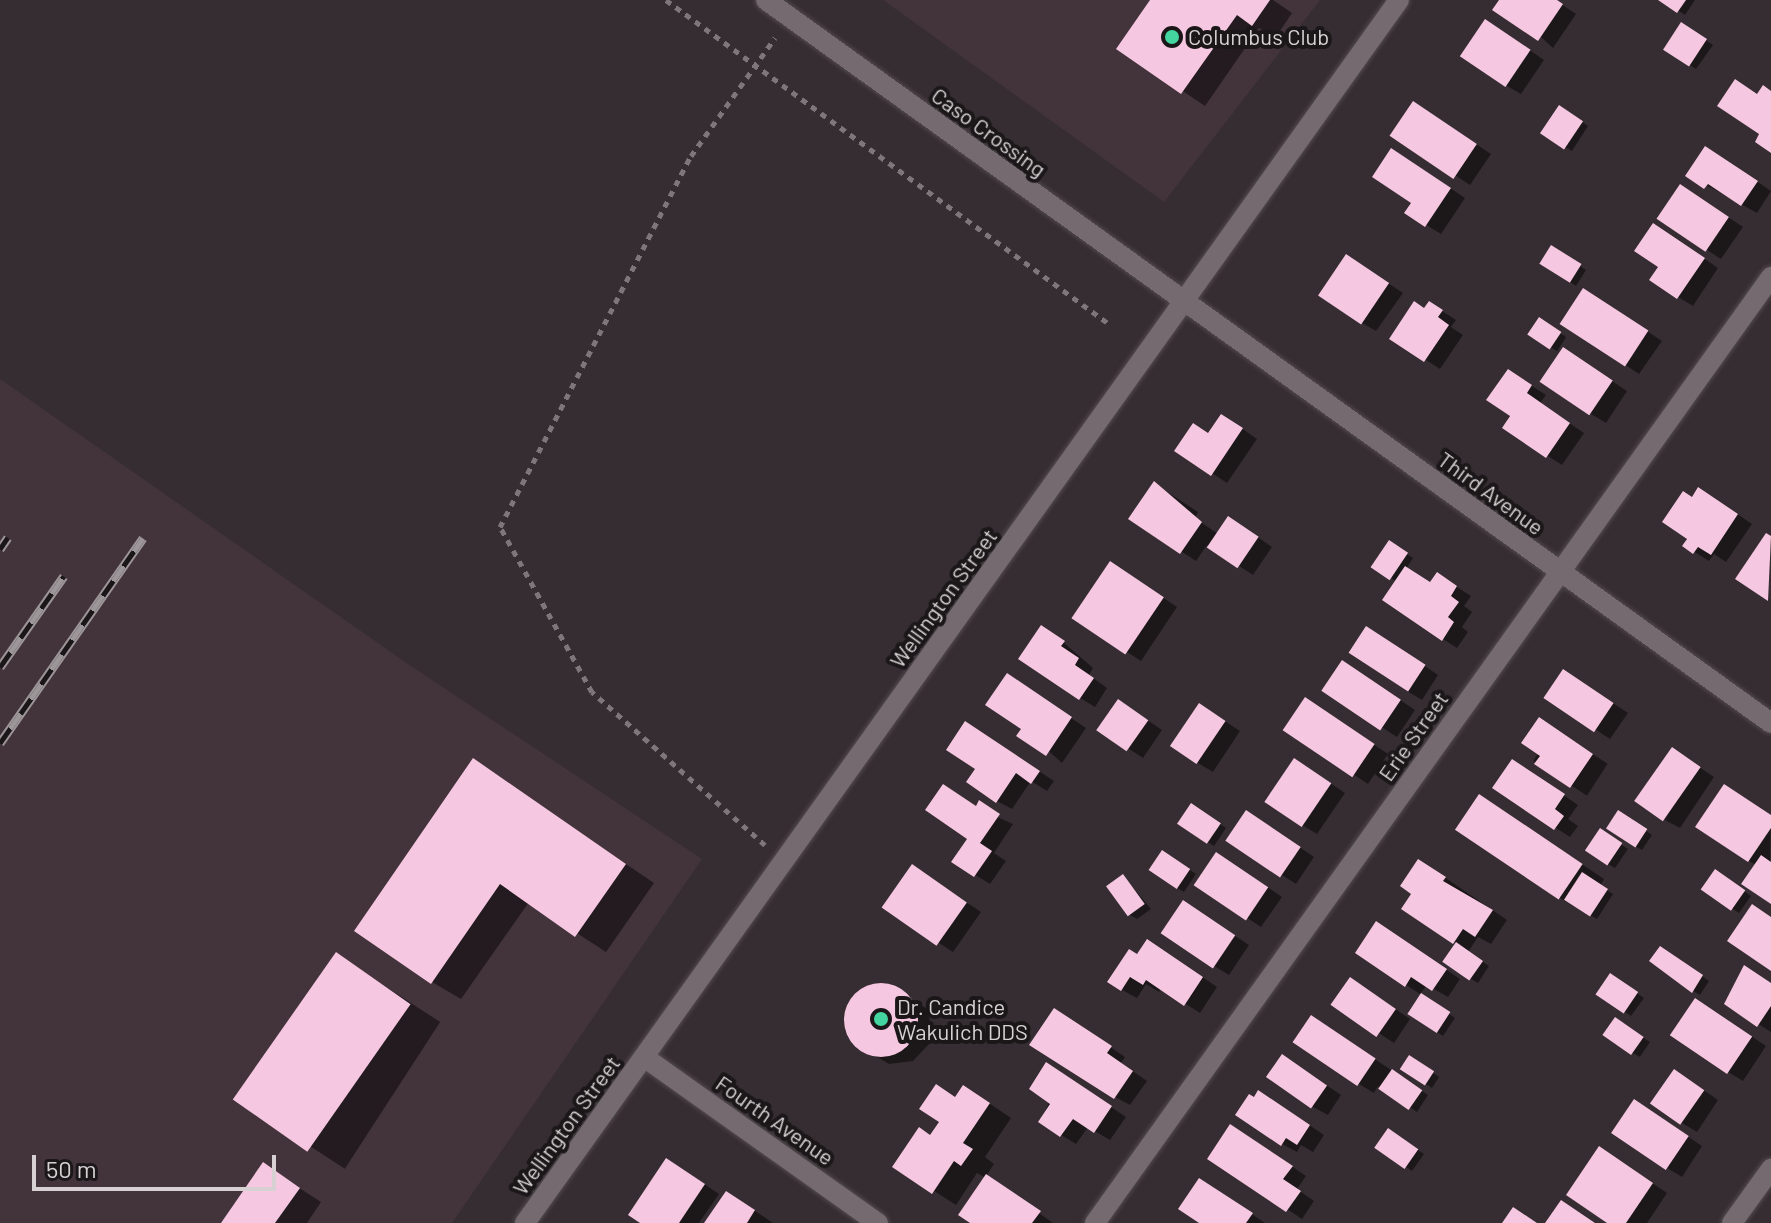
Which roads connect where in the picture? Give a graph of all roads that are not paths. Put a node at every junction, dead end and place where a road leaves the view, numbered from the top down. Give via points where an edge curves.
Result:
1 (766, 0) edge
2 (1399, 0) edge
3 (1771, 277) edge
4 (1183, 302) junction
5 (1560, 572) junction
6 (1771, 723) edge
7 (644, 1057) junction
8 (1771, 1169) edge
9 (525, 1223) edge
10 (878, 1223) edge
11 (1095, 1223) edge
12 (1732, 1223) edge

1 - 4 street, Caso Crossing
2 - 4 street, Wellington Street
3 - 5 street, Erie Street
4 - 5 street, Third Avenue
4 - 7 street, Wellington Street
5 - 6 street, Third Avenue
5 - 11 street, Erie Street
7 - 9 street, Wellington Street
7 - 10 street, Fourth Avenue
8 - 12 street

